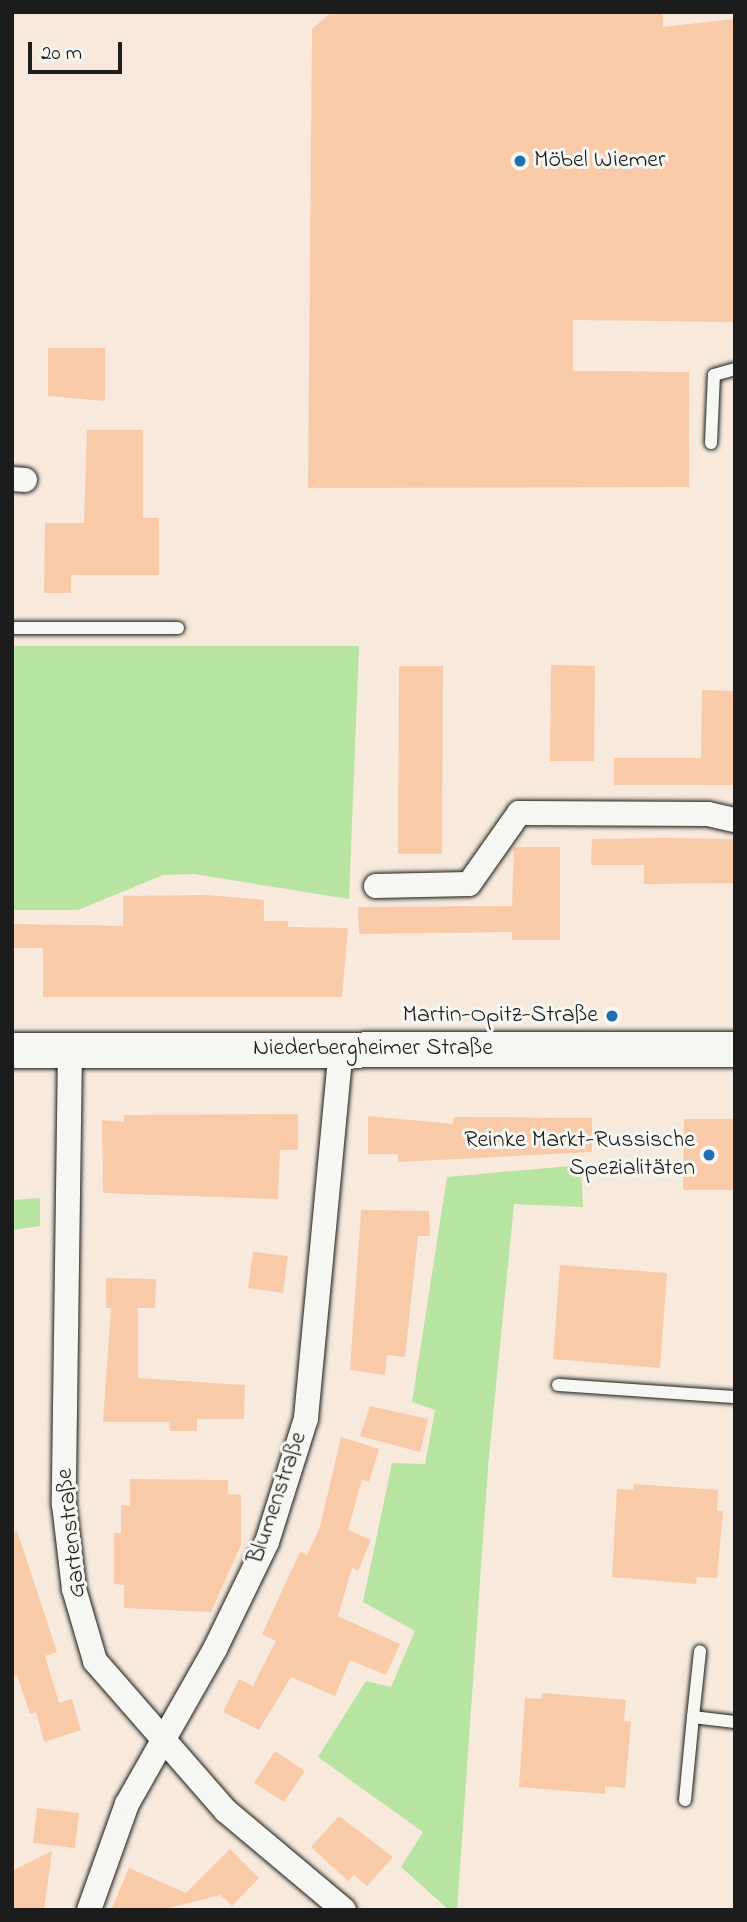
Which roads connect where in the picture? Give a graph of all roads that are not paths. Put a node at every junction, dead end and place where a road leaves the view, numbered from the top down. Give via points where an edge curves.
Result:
1 (735, 369) edge
2 (711, 443) dead end
3 (12, 628) edge
4 (178, 628) dead end
5 (735, 820) edge
6 (376, 886) dead end
7 (735, 1049) edge
8 (12, 1050) edge
9 (70, 1050) junction
10 (341, 1050) junction
11 (558, 1385) dead end
12 (735, 1397) edge
13 (700, 1651) dead end
14 (693, 1717) junction
15 (735, 1722) edge
16 (163, 1737) junction
17 (685, 1800) dead end
18 (89, 1910) edge
19 (344, 1910) edge

1 - 2 lane via 714,375
3 - 4 lane
5 - 6 street via 708,814 519,813 469,884
7 - 10 main road, Niederbergheimer Straße
8 - 9 main road, Niederbergheimer Straße
9 - 10 main road, Niederbergheimer Straße
9 - 16 street, Gartenstraße via 65,1504 74,1589 95,1661
10 - 16 street, Blumenstraße via 306,1419 267,1542
11 - 12 lane
13 - 14 lane
14 - 15 lane
14 - 17 lane
16 - 18 street, Blumenstraße via 127,1804
16 - 19 street, Gartenstraße via 226,1811

